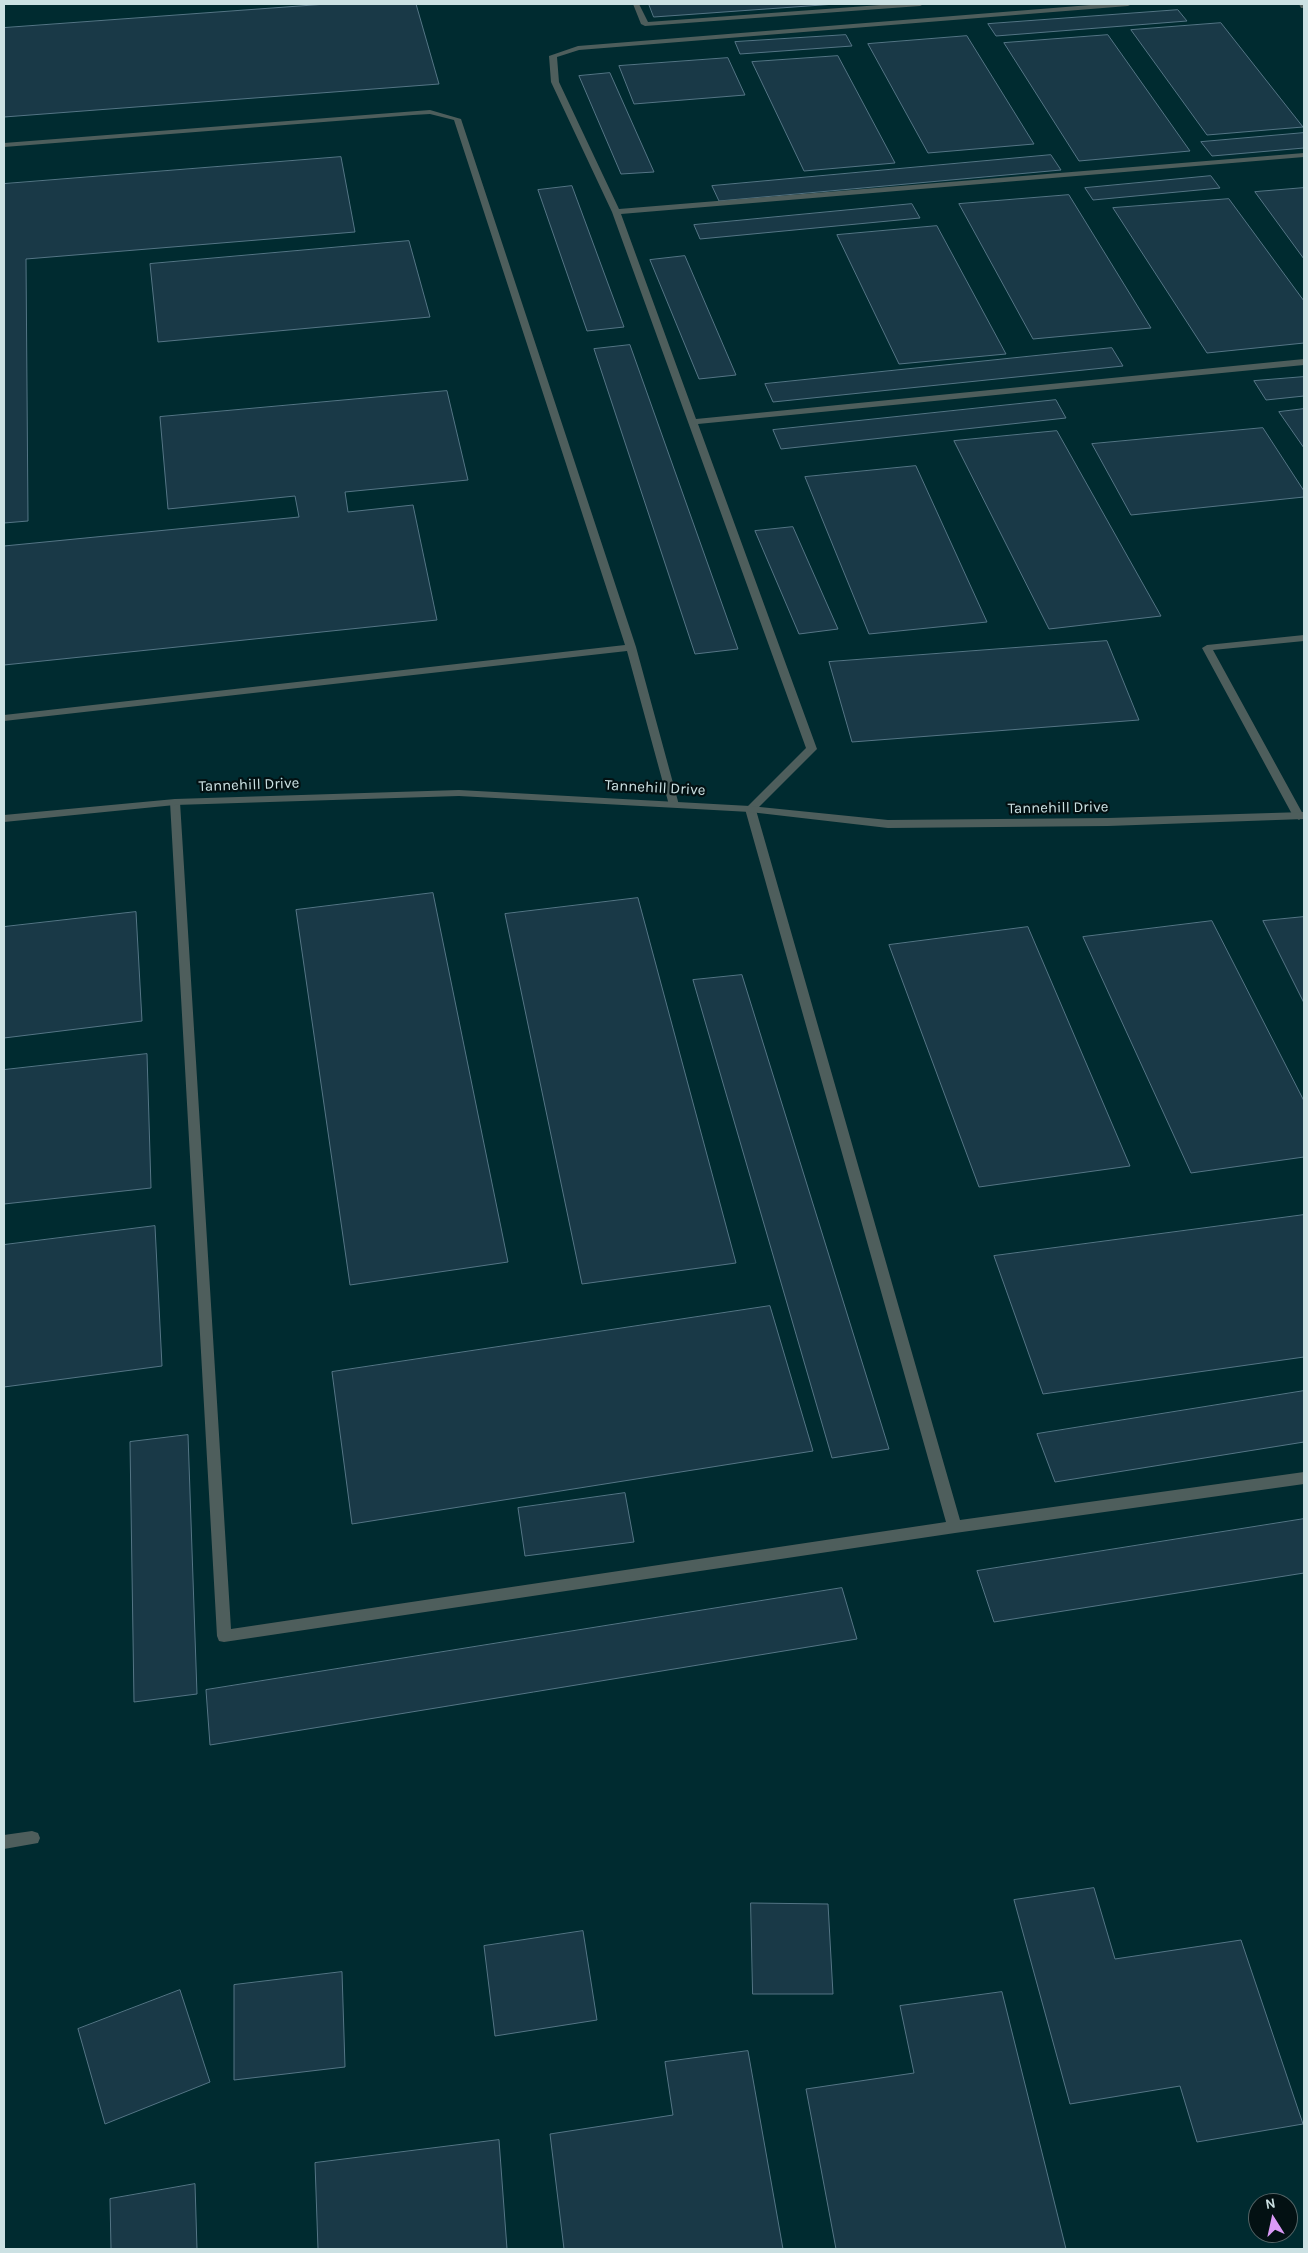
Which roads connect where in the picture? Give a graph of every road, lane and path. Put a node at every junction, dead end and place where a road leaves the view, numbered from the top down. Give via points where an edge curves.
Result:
1 (636, 4) edge
2 (920, 4) edge
3 (1128, 4) edge
4 (4, 145) edge
5 (1304, 154) edge
6 (616, 212) junction
7 (1304, 362) edge
8 (691, 422) junction
9 (1304, 638) edge
10 (631, 647) junction
11 (4, 718) edge
12 (175, 802) junction
13 (674, 804) junction
14 (750, 809) junction
15 (1302, 816) edge
16 (4, 819) edge
17 (1304, 1478) edge
18 (955, 1527) junction
19 (32, 1838) dead end
20 (4, 1842) edge

1 - 2 street via 645,24
3 - 6 street via 677,39 578,48 553,56 555,82
4 - 10 street via 430,112 456,119
5 - 6 street
6 - 8 street
7 - 8 street
8 - 14 street via 812,749
9 - 15 street via 1207,648
10 - 11 street
10 - 13 street
12 - 13 street, Tannehill Drive via 459,793
12 - 16 street, Tannehill Drive
12 - 18 street via 224,1636
13 - 14 street, Tannehill Drive
14 - 15 street, Tannehill Drive via 888,824
14 - 18 street
17 - 18 street
19 - 20 street

